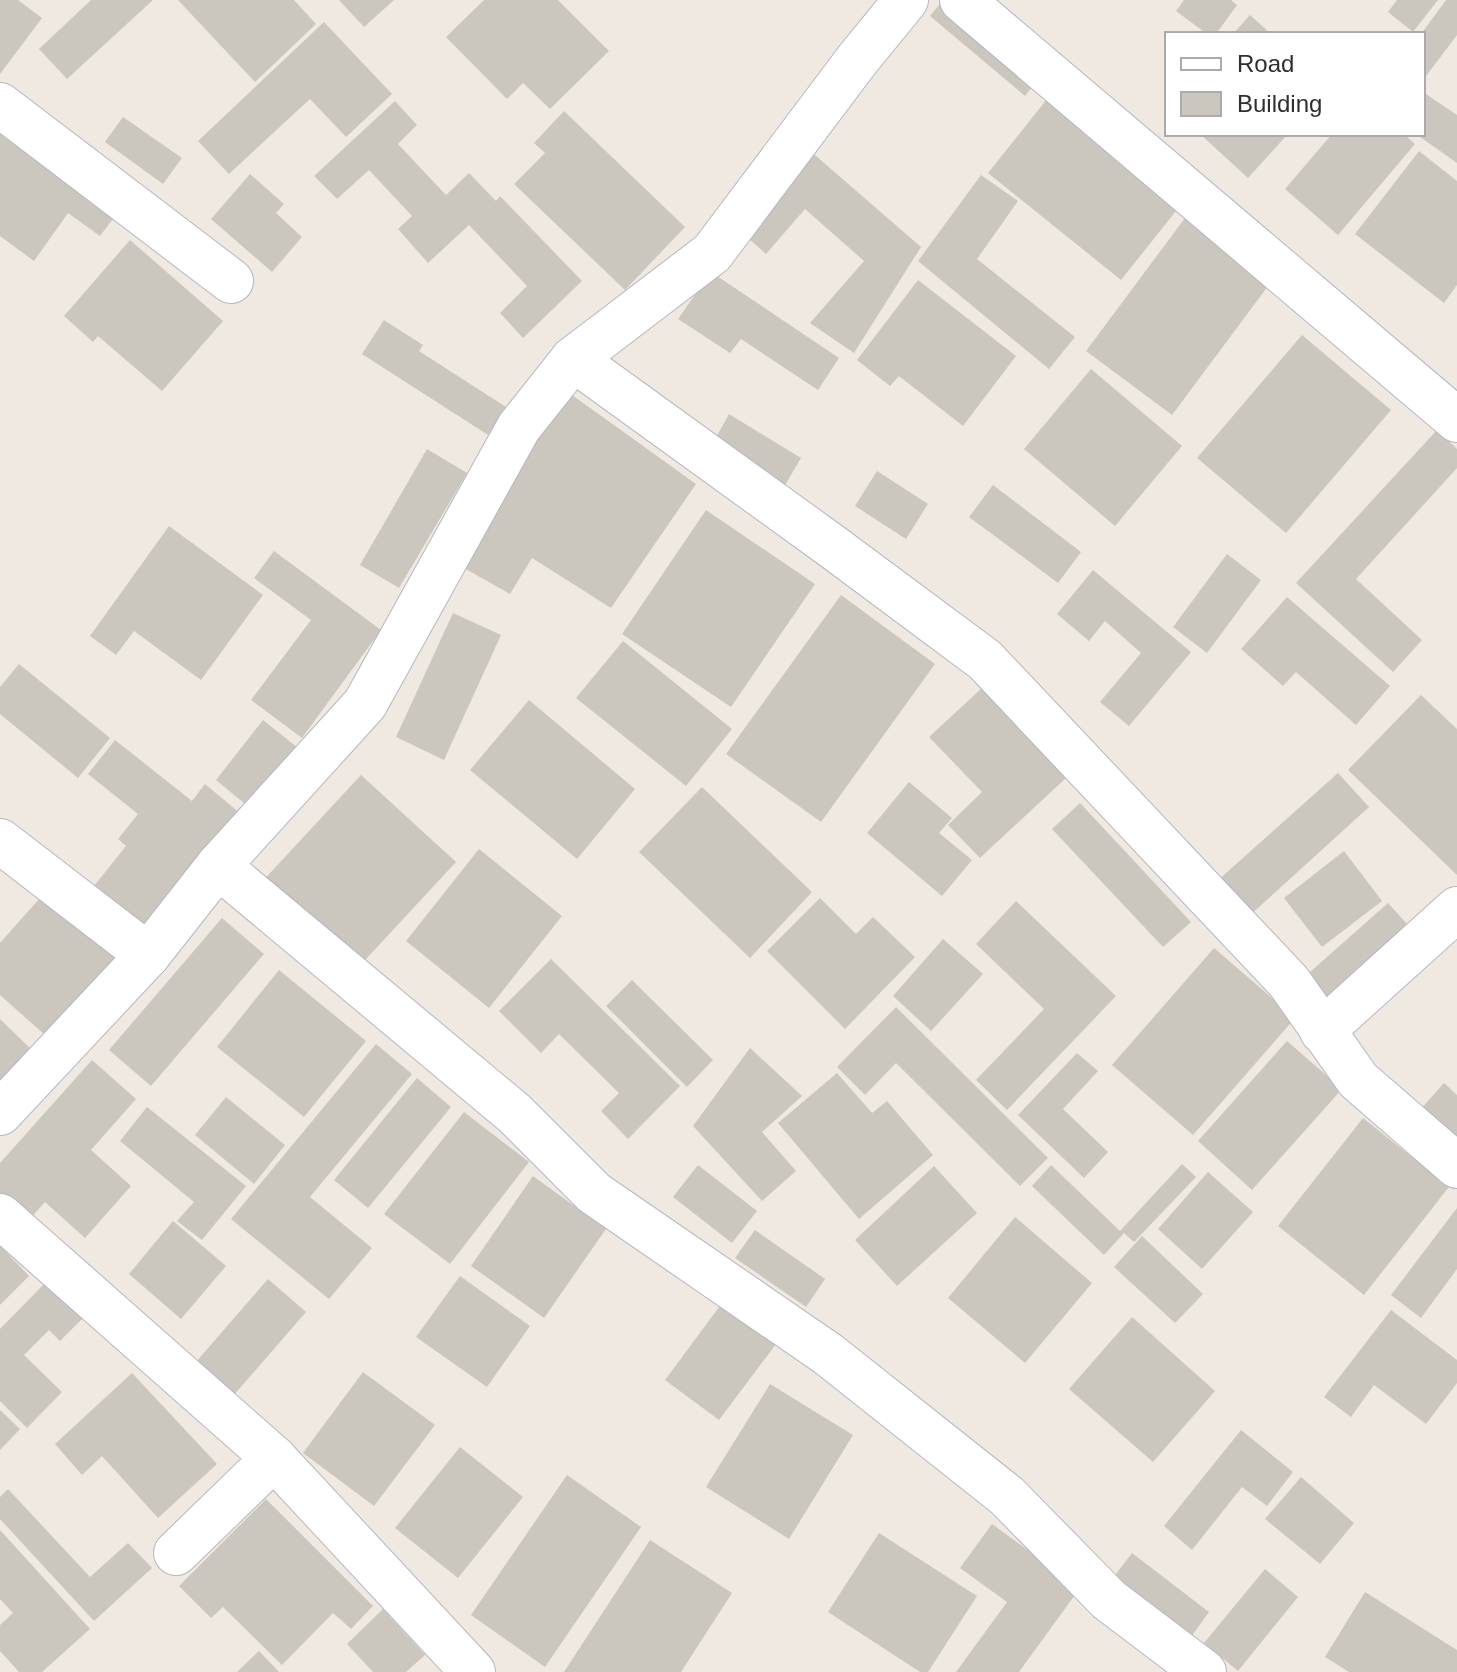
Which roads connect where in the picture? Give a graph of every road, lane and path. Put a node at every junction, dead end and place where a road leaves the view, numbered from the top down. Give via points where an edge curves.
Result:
1 (906, 0) edge
2 (962, 0) edge
3 (0, 105) edge
4 (231, 281) dead end
5 (573, 359) junction
6 (1457, 420) edge
7 (0, 841) edge
8 (218, 866) junction
9 (1457, 909) edge
10 (148, 955) junction
11 (1322, 1031) junction
12 (0, 1113) edge
13 (1457, 1166) edge
14 (0, 1216) edge
15 (274, 1458) junction
16 (176, 1553) dead end
17 (473, 1672) edge
18 (1204, 1672) edge

1 - 5 street via 712,253
2 - 6 street
3 - 4 street
5 - 8 street via 519,427 365,704
5 - 11 street via 985,660 1289,982
7 - 10 street
8 - 10 street
8 - 18 street via 514,1113 594,1193 840,1363 1007,1496 1109,1600
9 - 11 street
10 - 12 street
11 - 13 street via 1358,1080
14 - 15 street
15 - 16 street
15 - 17 street

